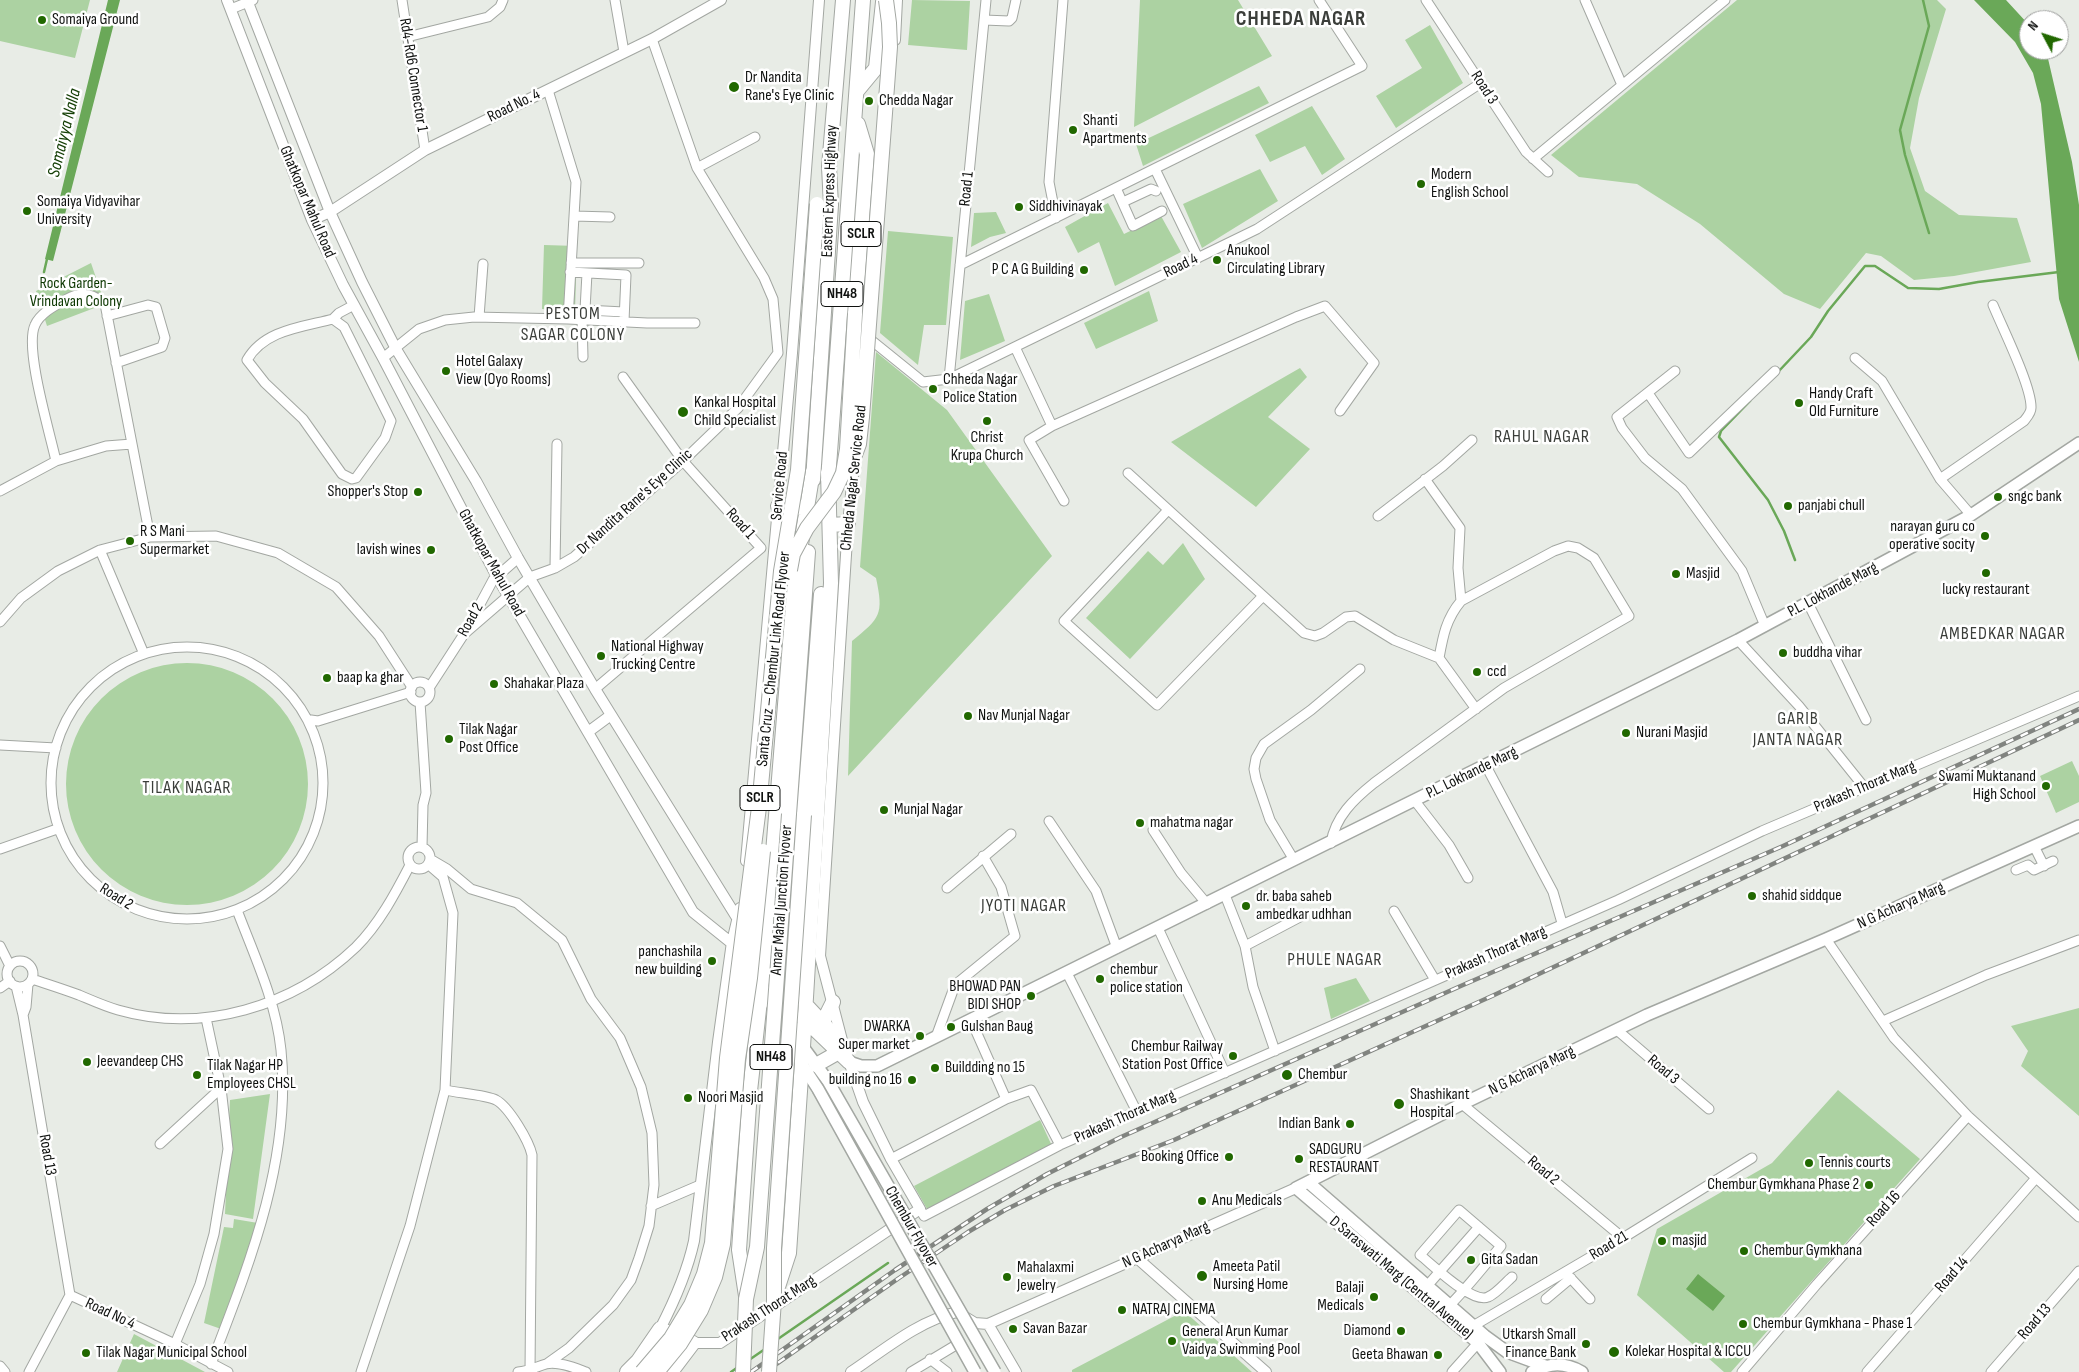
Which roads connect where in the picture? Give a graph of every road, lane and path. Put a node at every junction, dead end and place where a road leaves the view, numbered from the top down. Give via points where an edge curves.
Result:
1 (402, 0) edge
2 (503, 0) edge
3 (615, 0) edge
4 (721, 0) edge
5 (819, 0) edge
6 (844, 0) edge
7 (862, 0) edge
8 (885, 0) edge
9 (897, 0) edge
10 (986, 0) edge
11 (1016, 0) edge
12 (1063, 0) edge
13 (1319, 0) edge
14 (1428, 0) edge
15 (1585, 0) edge
16 (1725, 0) edge
17 (249, 1) edge
18 (229, 4) edge
19 (984, 20) junction
20 (407, 37) junction
21 (652, 39) junction
22 (624, 52) junction
23 (1481, 83) junction
24 (1622, 85) junction
25 (548, 90) junction
26 (857, 91) junction
27 (284, 93) junction
28 (266, 100) junction
29 (855, 116) junction
30 (755, 137) dead end
31 (425, 150) junction
32 (1533, 158) junction
33 (829, 167) junction
34 (697, 168) junction
35 (1155, 169) junction
36 (1548, 172) dead end
37 (1116, 188) junction
38 (1156, 191) dead end
39 (1123, 202) junction
40 (1162, 211) dead end
41 (330, 212) junction
42 (574, 216) junction
43 (610, 217) dead end
44 (1056, 218) junction
45 (312, 220) junction
46 (1198, 258) junction
47 (639, 262) dead end
48 (483, 264) dead end
49 (960, 265) junction
50 (571, 267) junction
51 (587, 273) junction
52 (1992, 305) dead end
53 (354, 306) junction
54 (107, 316) junction
55 (479, 317) junction
56 (624, 317) junction
57 (333, 319) junction
58 (568, 319) junction
59 (582, 320) junction
60 (695, 323) dead end
61 (871, 340) junction
62 (1015, 347) junction
63 (396, 350) junction
64 (778, 353) junction
65 (792, 353) junction
66 (583, 357) dead end
67 (383, 358) junction
68 (1854, 358) dead end
69 (116, 363) junction
70 (1675, 371) dead end
71 (1775, 371) dead end
72 (623, 377) dead end
73 (949, 379) junction
74 (1648, 392) junction
75 (1340, 411) dead end
76 (1052, 426) junction
77 (1472, 440) dead end
78 (2079, 443) edge
79 (132, 444) junction
80 (557, 444) dead end
81 (56, 461) junction
82 (683, 461) junction
83 (814, 471) junction
84 (828, 472) junction
85 (1128, 473) dead end
86 (1425, 479) junction
87 (1940, 479) junction
88 (0, 491) edge
89 (834, 492) junction
90 (1064, 501) dead end
91 (778, 506) junction
92 (807, 508) junction
93 (1168, 510) junction
94 (1972, 515) junction
95 (1378, 516) dead end
96 (848, 524) junction
97 (830, 525) junction
98 (150, 537) junction
99 (100, 550) junction
100 (518, 558) junction
101 (555, 568) junction
102 (496, 575) junction
103 (530, 577) junction
104 (508, 595) junction
105 (1263, 596) junction
106 (1461, 601) junction
107 (1808, 603) junction
108 (0, 622) edge
109 (1766, 626) junction
110 (464, 634) junction
111 (1738, 640) junction
112 (144, 654) junction
113 (1439, 658) junction
114 (1360, 669) dead end
115 (429, 688) junction
116 (595, 689) junction
117 (411, 690) junction
118 (2079, 696) edge
119 (420, 702) junction
120 (1476, 709) junction
121 (611, 715) junction
122 (311, 720) junction
123 (1866, 720) dead end
124 (588, 732) junction
125 (0, 745) edge
126 (56, 748) junction
127 (1486, 766) junction
128 (1864, 787) junction
129 (1415, 801) junction
130 (1049, 821) dead end
131 (2079, 826) edge
132 (58, 828) junction
133 (1153, 830) dead end
134 (1011, 834) dead end
135 (1330, 843) junction
136 (2034, 846) junction
137 (422, 847) junction
138 (0, 849) edge
139 (984, 856) junction
140 (1294, 860) junction
141 (429, 861) junction
142 (2053, 861) dead end
143 (410, 865) junction
144 (2044, 866) junction
145 (2016, 870) dead end
146 (1468, 878) dead end
147 (947, 888) dead end
148 (1225, 895) junction
149 (1208, 904) junction
150 (237, 910) junction
151 (1394, 911) dead end
152 (1300, 916) dead end
153 (738, 919) junction
154 (1562, 923) junction
155 (1158, 928) junction
156 (767, 932) junction
157 (1826, 939) junction
158 (2079, 940) edge
159 (732, 942) junction
160 (0, 946) edge
161 (1245, 946) junction
162 (1117, 948) junction
163 (814, 953) junction
164 (762, 957) junction
165 (10, 966) junction
166 (806, 972) junction
167 (1067, 973) junction
168 (1435, 980) junction
169 (30, 982) junction
170 (13, 983) junction
171 (762, 986) junction
172 (0, 988) edge
173 (272, 1002) junction
174 (833, 1002) junction
175 (804, 1011) junction
176 (23, 1015) junction
177 (206, 1018) junction
178 (971, 1020) junction
179 (1883, 1021) junction
180 (823, 1022) junction
181 (1617, 1030) junction
182 (936, 1037) junction
183 (803, 1047) junction
184 (1275, 1051) junction
185 (844, 1053) junction
186 (801, 1063) junction
187 (816, 1065) junction
188 (1225, 1073) junction
189 (828, 1081) joint
190 (221, 1088) junction
191 (818, 1089) joint
192 (445, 1090) junction
193 (1006, 1099) junction
194 (1462, 1104) junction
195 (1709, 1109) dead end
196 (1137, 1112) junction
197 (1968, 1116) junction
198 (160, 1144) dead end
199 (1060, 1145) junction
200 (1752, 1158) dead end
201 (891, 1159) junction
202 (2036, 1178) junction
203 (1308, 1182) junction
204 (700, 1185) junction
205 (1296, 1188) junction
206 (651, 1206) junction
207 (920, 1209) junction
208 (2079, 1216) edge
209 (1479, 1227) junction
210 (1623, 1238) junction
211 (1137, 1258) junction
212 (1441, 1271) junction
213 (2079, 1271) edge
214 (1568, 1275) junction
215 (1512, 1277) dead end
216 (1543, 1284) junction
217 (1427, 1286) junction
218 (1463, 1290) junction
219 (70, 1295) junction
220 (746, 1299) junction
221 (1590, 1299) dead end
222 (774, 1300) junction
223 (1450, 1306) junction
224 (940, 1316) junction
225 (988, 1324) junction
226 (660, 1329) junction
227 (1468, 1329) junction
228 (1478, 1343) junction
229 (175, 1344) junction
230 (693, 1344) junction
231 (956, 1345) junction
232 (930, 1359) junction
233 (548, 1363) junction
234 (211, 1364) junction
235 (0, 1366) edge
236 (1545, 1366) junction
237 (530, 1371) junction
238 (5, 1372) edge
239 (29, 1372) edge
240 (228, 1372) edge
241 (361, 1372) edge
242 (518, 1372) edge
243 (586, 1372) edge
244 (627, 1372) edge
245 (642, 1372) edge
246 (657, 1372) edge
247 (671, 1372) edge
248 (742, 1372) edge
249 (769, 1372) edge
250 (851, 1372) edge
251 (911, 1372) edge
252 (947, 1372) edge
253 (971, 1372) edge
254 (975, 1372) edge
255 (995, 1372) edge
256 (1016, 1372) edge
257 (1266, 1372) edge
258 (1452, 1372) edge
259 (1500, 1372) edge
260 (1532, 1372) edge
261 (1582, 1372) edge
262 (1742, 1372) edge
263 (1867, 1372) edge
264 (1990, 1372) edge

1 - 20 street, Rd4-Rd6 Connector 1
2 - 20 street via 488,17
3 - 22 street
4 - 21 street, Road No. 4
5 - 65 street, Service Road
6 - 33 highway, Eastern Express Highway / NH48
7 - 26 highway, NH48
8 - 26 highway via 876,68
8 - 89 highway, bridge via 890,47 860,435 848,473
9 - 61 street, Chheda Nagar Service Road
10 - 19 street, Road 1
11 - 19 street via 1009,22
12 - 44 street via 1049,182
13 - 35 street via 1362,66
14 - 23 street, Road 3
15 - 24 street
16 - 24 street
17 - 18 street
17 - 27 street, Ghatkopar Mahul Road
18 - 28 street, Ghatkopar Mahul Road
19 - 49 street, Road 1
20 - 31 street, Rd4-Rd6 Connector 1
21 - 22 street, Road No. 4
21 - 34 street
22 - 25 street, Road No. 4
23 - 32 street, Road 3
23 - 46 street, Road 4 via 1257,229
24 - 32 street
25 - 31 street, Road No. 4
25 - 42 street via 576,182
26 - 29 highway, Eastern Express Highway / NH48
27 - 28 street
27 - 41 street, Ghatkopar Mahul Road
28 - 45 street, Ghatkopar Mahul Road
29 - 84 highway, Eastern Express Highway / NH48
29 - 89 highway, Santa Cruz – Chembur Link Road Flyover / SCLR, bridge via 867,154 846,448 842,473
30 - 34 street
31 - 41 street, Road No. 4
32 - 36 street, Road 3
33 - 83 highway, Eastern Express Highway / NH48 via 831,205
33 - 245 highway, Santa Cruz – Chembur Link Road Flyover / SCLR, bridge via 817,204 798,470 781,571 759,807 727,1058 712,1243 691,1305 671,1338
34 - 64 street via 764,278 773,299
35 - 37 street
35 - 46 street
37 - 39 street
37 - 44 street
38 - 39 street via 1151,189
39 - 40 street via 1133,226
41 - 45 street, Road No. 4
41 - 63 street, Ghatkopar Mahul Road
42 - 43 street
42 - 50 street
44 - 49 street
45 - 53 street, Ghatkopar Mahul Road
46 - 62 street, Road 4
47 - 50 street
48 - 55 street
49 - 73 street, Road 1
50 - 51 street
50 - 58 street
51 - 56 street via 584,310
51 - 56 street via 626,275
52 - 87 street via 2028,391 2032,408 2030,415
53 - 57 street
53 - 67 street, Ghatkopar Mahul Road
54 - 69 street
54 - 69 street via 148,305 156,308 165,338 162,347
54 - 81 street via 104,304 97,296 77,294 41,316 34,327 32,353
55 - 58 street
55 - 63 street via 445,320 419,329
56 - 59 street
56 - 60 street via 647,324
57 - 57 street via 344,327 391,421 385,438 352,479 342,474 303,419 264,383 247,360 253,350 274,334
58 - 59 street
59 - 66 street
61 - 73 street, Road 4 via 923,382
61 - 96 street, Chheda Nagar Service Road
62 - 73 street, Road 4
62 - 76 street
63 - 67 street
63 - 100 street, Ghatkopar Mahul Road via 476,481
64 - 65 street
64 - 82 street, Dr Nandita Rane's Eye Clinic via 738,408
65 - 91 street, Service Road
67 - 102 street, Ghatkopar Mahul Road
68 - 87 street via 1882,381
69 - 79 street
70 - 74 street
71 - 74 street via 1689,452
72 - 82 street, Road 1
74 - 109 street via 1617,417 1622,428 1645,458 1682,489 1710,526 1742,571
75 - 76 street via 1374,363 1325,306
76 - 90 street via 1029,440
77 - 86 street
78 - 94 main road, P.L. Lokhande Marg
79 - 81 street via 106,446
79 - 98 street
80 - 101 street
81 - 88 street
82 - 101 street, Dr Nandita Rane's Eye Clinic via 574,557
82 - 116 street, Road 1 via 761,548
83 - 92 highway
83 - 220 highway, Amar Mahal Junction Flyover / NH48, bridge via 757,1247
84 - 97 highway
84 - 222 highway, Amar Mahal Junction Flyover / NH48, bridge via 774,1248
85 - 93 street
86 - 95 street
86 - 106 street via 1460,528 1458,568
87 - 94 street
89 - 246 highway, Santa Cruz – Chembur Link Road Flyover / SCLR, bridge via 806,528 793,554 788,580 767,816 738,1059 723,1244 715,1277 701,1310 680,1344
91 - 92 highway
91 - 153 street, Service Road
92 - 156 highway via 795,581
93 - 105 street
93 - 105 street via 1064,621 1157,705
94 - 107 main road, P.L. Lokhande Marg
96 - 97 highway
96 - 163 street, Chheda Nagar Service Road
97 - 163 highway via 831,583
98 - 99 street
98 - 117 street via 216,536 278,553 336,587 379,636
99 - 108 street via 58,570 21,598
99 - 112 street
100 - 102 street, Road 2
100 - 103 street, Ghatkopar Mahul Road
101 - 103 street, Dr Nandita Rane's Eye Clinic
102 - 104 street, Ghatkopar Mahul Road
102 - 110 street, Road 2
103 - 104 street, Dr Nandita Rane's Eye Clinic
103 - 116 street, Ghatkopar Mahul Road
104 - 110 street, Dr Nandita Rane's Eye Clinic
104 - 124 street, Ghatkopar Mahul Road
105 - 113 street via 1304,634 1323,634 1346,617 1355,616 1394,640
106 - 113 street via 1445,627
106 - 120 street via 1568,546 1594,558 1629,616 1504,688
107 - 109 main road, P.L. Lokhande Marg
107 - 123 street
109 - 111 main road, P.L. Lokhande Marg
110 - 115 street, Road 2
111 - 127 main road, P.L. Lokhande Marg
111 - 128 street via 1799,706
112 - 122 street, Road 2 via 183,647 223,651 259,667 290,693
112 - 126 street, Road 2 via 106,674 75,705
113 - 120 street
114 - 140 street via 1264,744 1256,758 1255,774 1270,820
115 - 117 street via 419,682
115 - 119 street via 428,698
116 - 121 street, Ghatkopar Mahul Road
117 - 119 street via 412,698
117 - 122 street
118 - 128 street, Prakash Thorat Marg
119 - 137 street via 426,793
120 - 135 street via 1356,798 1336,824
121 - 124 street
121 - 153 street, Ghatkopar Mahul Road
122 - 150 street, Road 2 via 322,769 320,813 303,854 275,887
124 - 159 street, Ghatkopar Mahul Road via 693,912
125 - 126 street
126 - 132 street, Road 2 via 50,786
127 - 129 main road, P.L. Lokhande Marg
127 - 154 street via 1553,892
128 - 154 street, Prakash Thorat Marg
129 - 135 main road, P.L. Lokhande Marg
129 - 146 street via 1449,845
130 - 162 street via 1096,891
131 - 136 main road, N G Acharya Marg
132 - 138 street
132 - 150 street, Road 2 via 74,861 86,875 99,888 130,908 165,918 183,919 202,919
133 - 149 street via 1181,873
134 - 139 street
135 - 140 main road, P.L. Lokhande Marg
136 - 144 street
136 - 157 main road, N G Acharya Marg
137 - 141 street via 428,852
137 - 143 street via 415,847 409,852 407,859
139 - 147 street
139 - 182 street via 1001,887 1015,936 955,985
140 - 148 main road, P.L. Lokhande Marg
141 - 143 street via 421,869
141 - 192 street via 443,876 453,913
141 - 206 street via 447,869 471,890 517,903 562,940 590,999 620,1038 641,1087 652,1134 654,1185
142 - 144 street
143 - 173 street via 388,906 356,946 317,979
144 - 145 street via 2034,870 2026,865
148 - 149 main road, P.L. Lokhande Marg
148 - 161 street
149 - 155 main road, P.L. Lokhande Marg
150 - 173 street
151 - 168 street
152 - 161 street
153 - 156 street
153 - 159 street, Service Road
153 - 164 street, Ghatkopar Mahul Road
154 - 168 street, Prakash Thorat Marg
155 - 162 main road, P.L. Lokhande Marg
155 - 188 street
156 - 163 street
156 - 164 highway
157 - 179 street
157 - 181 main road, N G Acharya Marg
158 - 179 street
159 - 164 street
159 - 171 street, Ghatkopar Mahul Road
159 - 204 street, Service Road
160 - 165 street
161 - 184 street via 1253,987
162 - 167 main road, P.L. Lokhande Marg
163 - 166 highway
163 - 174 street, Chheda Nagar Service Road
164 - 166 street
164 - 171 highway
164 - 183 main road, Ghatkopar Mahul Road
165 - 169 street via 17,961 25,962 33,971
165 - 170 street via 8,972
166 - 175 highway
167 - 178 main road, P.L. Lokhande Marg
167 - 196 street
168 - 184 street, Prakash Thorat Marg
169 - 170 street
169 - 176 street
169 - 177 street via 117,1010 161,1018
170 - 172 street
170 - 176 street, Road 13
171 - 186 main road, Ghatkopar Mahul Road
171 - 220 highway via 750,1091 739,1250
173 - 177 street
173 - 234 street via 281,1050 282,1097 275,1170 240,1289
174 - 180 highway
174 - 185 street, Chheda Nagar Service Road
175 - 180 highway
175 - 183 highway
175 - 185 highway
176 - 219 street, Road 13
177 - 190 street
178 - 182 main road, P.L. Lokhande Marg
178 - 193 street
179 - 197 street via 1894,1038
180 - 185 highway
181 - 194 main road, N G Acharya Marg
181 - 195 street, Road 3
182 - 185 main road, P.L. Lokhande Marg via 877,1066 862,1066
183 - 186 highway
183 - 187 main road, Ghatkopar Mahul Road
184 - 188 street, Prakash Thorat Marg
185 - 187 highway
185 - 201 street
186 - 191 main road, Ghatkopar Mahul Road
186 - 222 highway via 789,1253
187 - 189 main road, Ghatkopar Mahul Road
188 - 196 street, Prakash Thorat Marg
189 - 255 main road, Chembur Flyover, bridge
190 - 198 street
190 - 229 street via 228,1149 214,1234 200,1284
191 - 254 main road, Chembur Flyover, bridge
192 - 237 street via 496,1100 530,1147
192 - 241 street via 410,1226
193 - 199 street via 1030,1090
193 - 201 street
194 - 203 main road, N G Acharya Marg
194 - 210 street, Road 2
196 - 199 street, Prakash Thorat Marg
197 - 202 street
197 - 262 street, Road 16 via 1816,1284
199 - 207 street, Prakash Thorat Marg via 924,1216
200 - 210 street, Road 21
201 - 207 street
202 - 208 street
202 - 263 street, Road 14
203 - 205 main road, N G Acharya Marg
203 - 217 main road
204 - 206 street
204 - 226 street, Service Road via 688,1267
205 - 211 street, N G Acharya Marg
205 - 227 main road, D Saraswati Marg (Central Avenue)
206 - 233 street via 640,1258 630,1280 613,1305 569,1348
207 - 230 street, Prakash Thorat Marg via 720,1343
209 - 212 street
209 - 212 street via 1459,1210 1420,1255
209 - 218 street via 1501,1246
210 - 214 street, Road 21
211 - 225 street, N G Acharya Marg
211 - 257 street
212 - 217 street
212 - 218 street
213 - 264 street, Road 13
214 - 216 street, Road 21
214 - 216 street via 1549,1296
214 - 221 street
215 - 218 street via 1488,1297 1478,1299
216 - 227 street, Road 21
217 - 223 main road
218 - 223 street
219 - 229 street, Road No 4
219 - 239 street, Road No 4
220 - 248 highway, NH48, bridge
222 - 249 highway, NH48, bridge
223 - 227 main road
224 - 225 street via 957,1312 974,1323
224 - 231 street
224 - 250 street
225 - 256 street
226 - 230 highway, Prakash Thorat Marg
226 - 244 highway
227 - 228 main road, D Saraswati Marg (Central Avenue)
227 - 236 main road via 1507,1352
228 - 258 street
228 - 259 main road, D Saraswati Marg (Central Avenue)
229 - 234 street, Road No 4
230 - 247 highway
231 - 232 street
231 - 253 street
232 - 251 street
232 - 252 street
233 - 237 street
233 - 243 street
234 - 240 street, Road No 4
235 - 238 street
236 - 260 main road
236 - 261 main road via 1570,1366
237 - 242 street

